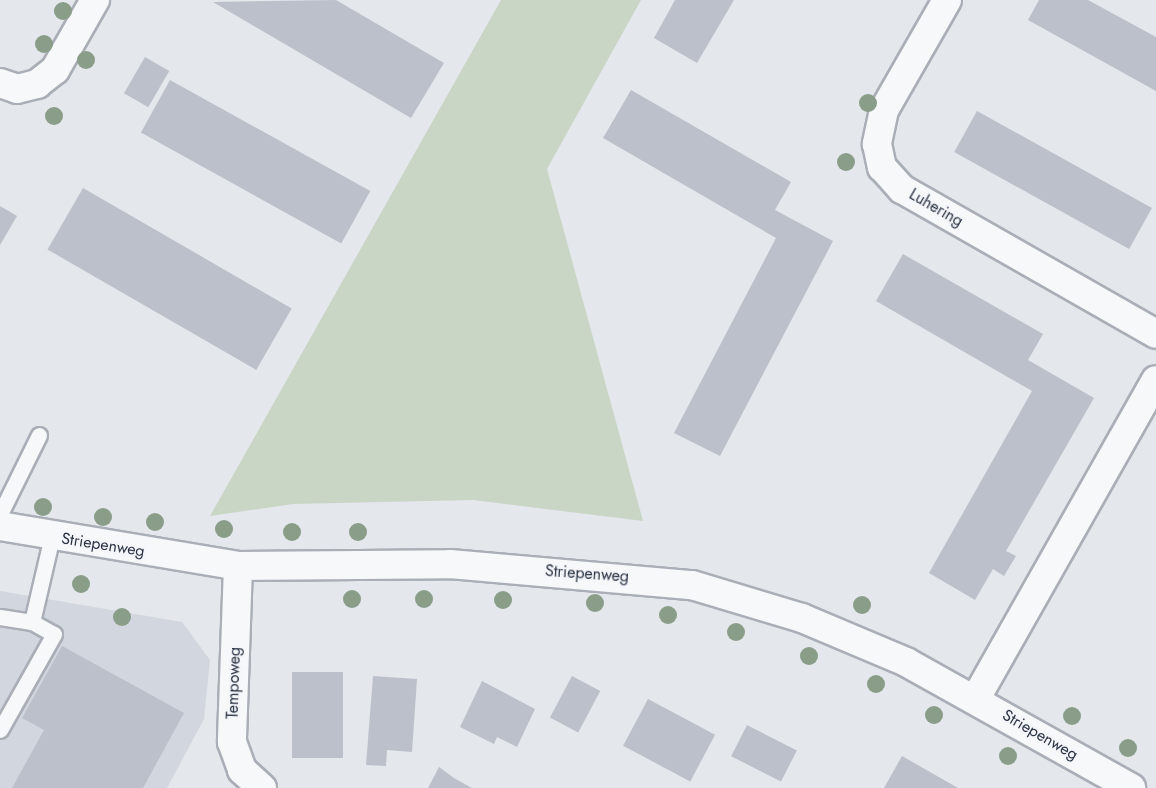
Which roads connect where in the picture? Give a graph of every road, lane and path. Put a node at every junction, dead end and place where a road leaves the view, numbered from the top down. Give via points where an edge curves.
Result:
1 (95, 0) edge
2 (947, 0) edge
3 (0, 83) edge
4 (1156, 334) edge
5 (1156, 380) edge
6 (39, 435) dead end
7 (0, 514) edge
8 (0, 525) edge
9 (52, 536) junction
10 (238, 566) junction
11 (0, 617) edge
12 (32, 622) junction
13 (976, 698) junction
14 (0, 730) edge
15 (262, 788) edge
16 (1131, 788) edge

1 - 3 street via 55,70 37,84 17,88
2 - 4 street, Luhering via 884,110 877,144 882,167 902,189
5 - 13 street
6 - 7 lane
8 - 9 street, Striepenweg
9 - 10 street, Striepenweg
9 - 12 lane
10 - 13 street, Striepenweg via 450,564 660,579 802,618
10 - 15 street, Tempoweg via 232,742 242,770
11 - 12 lane
12 - 14 lane via 54,634
13 - 16 street, Striepenweg

